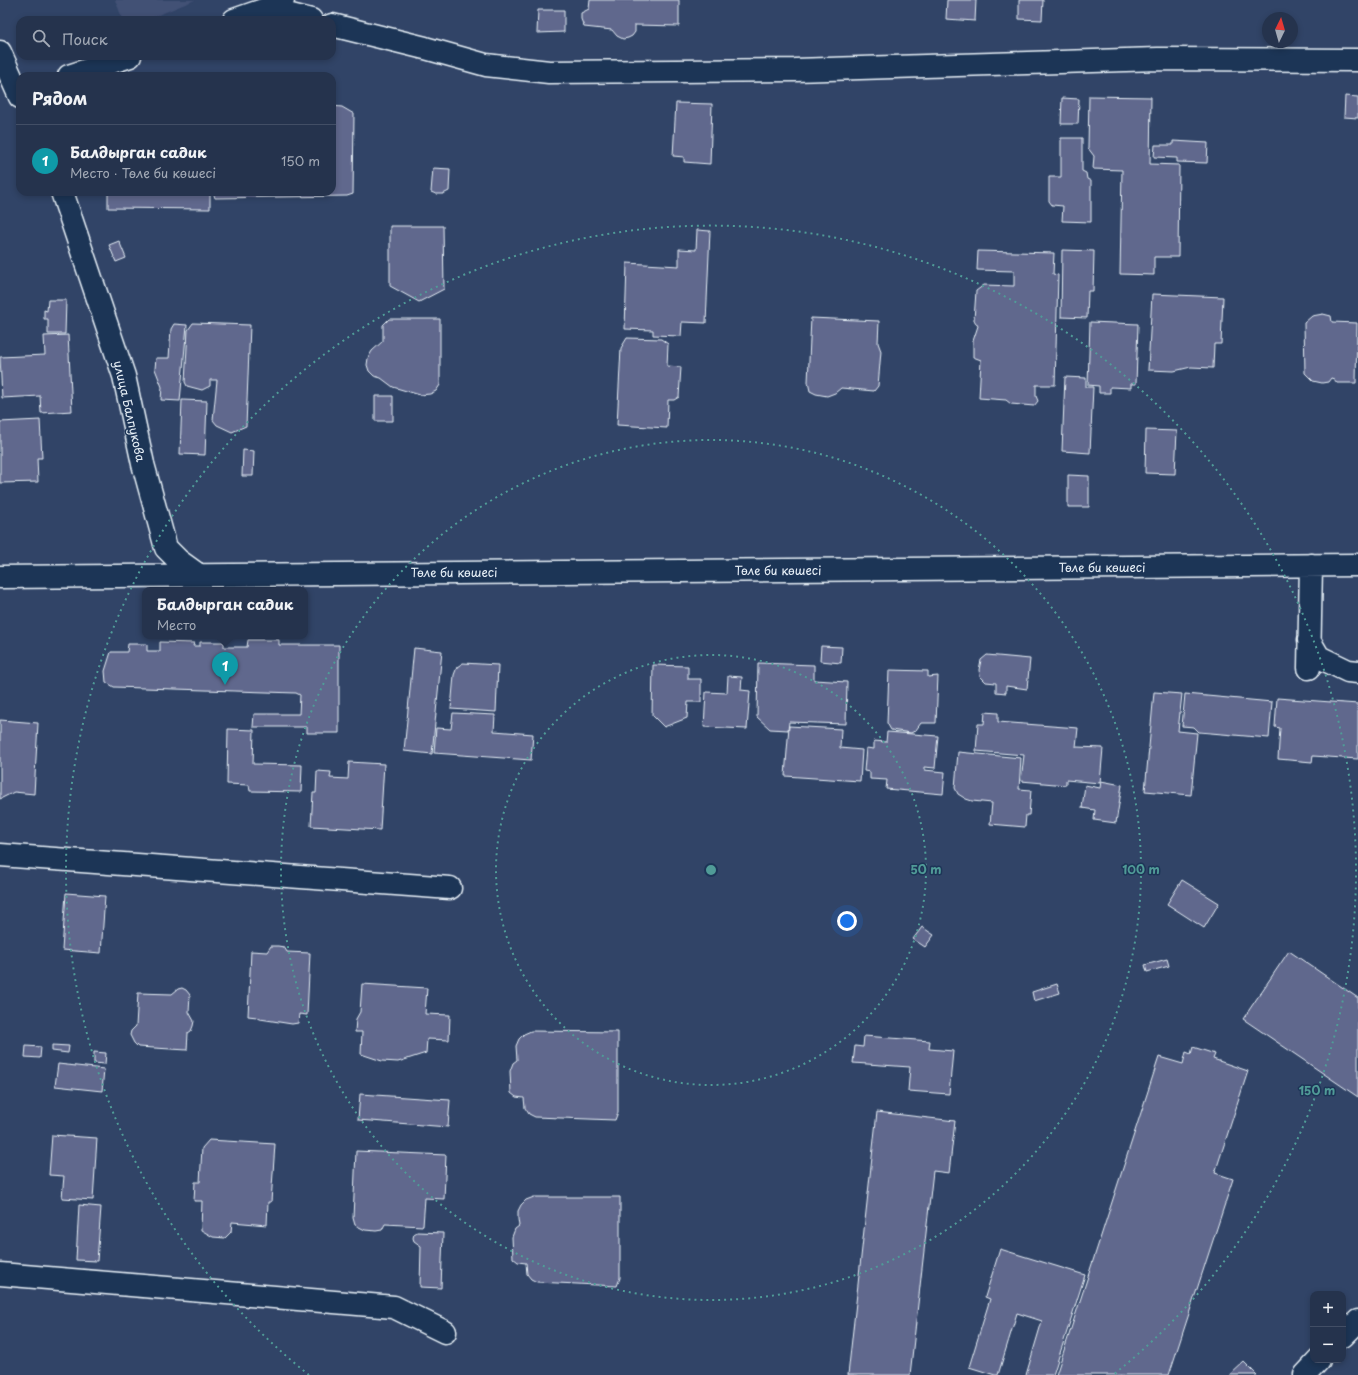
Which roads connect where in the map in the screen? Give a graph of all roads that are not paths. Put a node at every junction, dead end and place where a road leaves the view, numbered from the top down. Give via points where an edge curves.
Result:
1 (274, 4) edge
2 (244, 16) edge
3 (302, 16) edge
4 (336, 26) edge
5 (0, 52) edge
6 (118, 60) edge
7 (1358, 60) edge
8 (81, 72) edge
9 (16, 86) edge
10 (63, 196) edge
11 (1311, 565) junction
12 (1358, 565) edge
13 (198, 574) junction
14 (0, 577) edge
15 (1309, 640) junction
16 (1309, 668) dead end
17 (1358, 672) edge
18 (0, 854) edge
19 (450, 888) dead end
20 (0, 1274) edge
21 (1358, 1321) edge
22 (445, 1332) dead end
23 (1346, 1333) edge
24 (1316, 1363) edge
25 (1305, 1375) edge

1 - 2 street
1 - 3 street
4 - 7 street via 486,65 549,72 795,70 1158,58
5 - 9 street
6 - 8 street
10 - 13 street, улица Балпукова via 124,376 143,464 166,548
11 - 12 street, Төле би көшесі
11 - 13 street, Төле би көшесі
11 - 15 street
13 - 14 street, Төле би көшесі
15 - 16 street
15 - 17 street via 1319,658 1348,671
18 - 19 street
20 - 22 street via 394,1307
21 - 23 street
24 - 25 street

